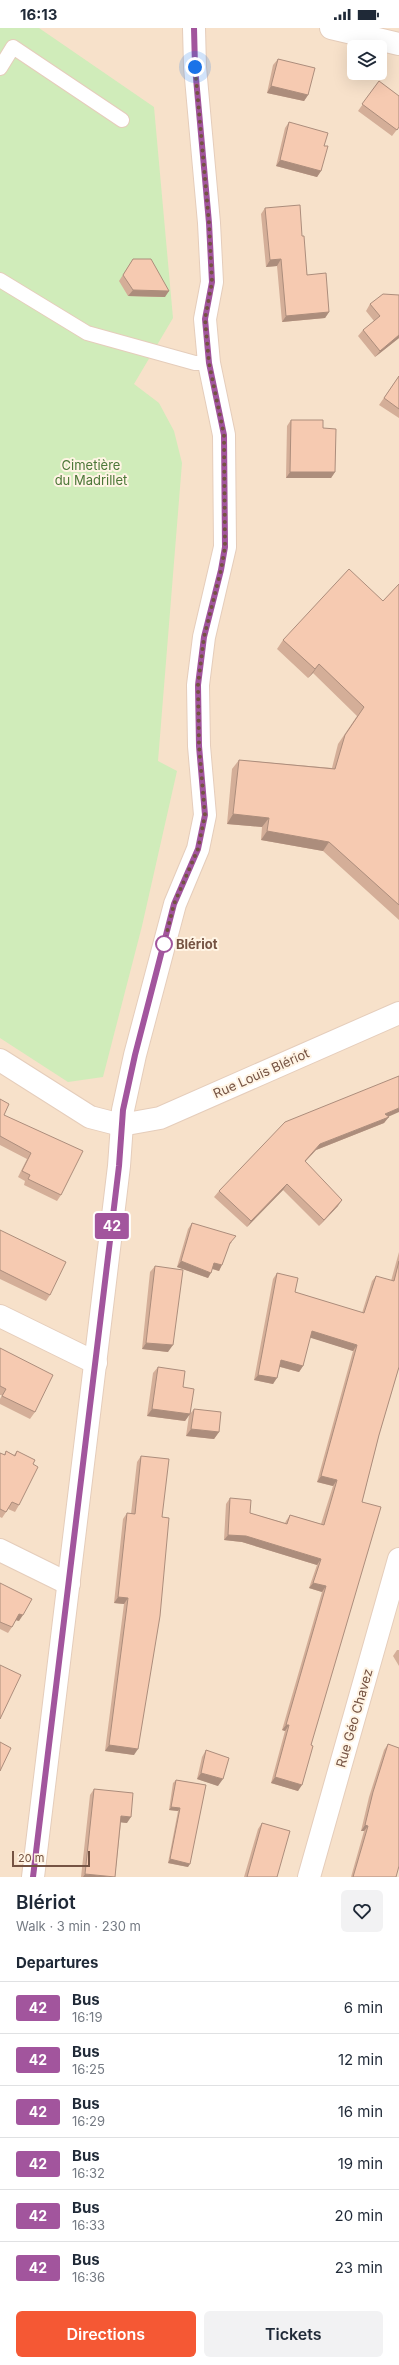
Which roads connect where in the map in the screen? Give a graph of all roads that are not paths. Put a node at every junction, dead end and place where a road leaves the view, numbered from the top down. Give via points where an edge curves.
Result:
1 (194, 28) edge
2 (331, 28) edge
3 (399, 44) edge
4 (0, 68) edge
5 (122, 120) dead end
6 (0, 280) edge
7 (209, 363) junction
8 (399, 1013) edge
9 (0, 1060) edge
10 (121, 1125) junction
11 (0, 1316) edge
12 (96, 1363) junction
13 (0, 1550) edge
14 (399, 1559) edge
15 (69, 1584) junction
16 (33, 1877) edge
17 (309, 1877) edge

1 - 7 street via 212,282 205,319
2 - 3 street
4 - 5 lane via 13,47
6 - 7 lane via 87,333 195,363
7 - 10 street via 224,435 225,547 204,637 198,685 199,746 205,815 198,849 174,904 135,1055
8 - 10 street, Rue Louis Blériot via 160,1118
9 - 10 street via 90,1116
10 - 12 street via 119,1166
11 - 12 street
12 - 15 street
13 - 15 street
14 - 17 street, Rue Géo Chavez
15 - 16 street

